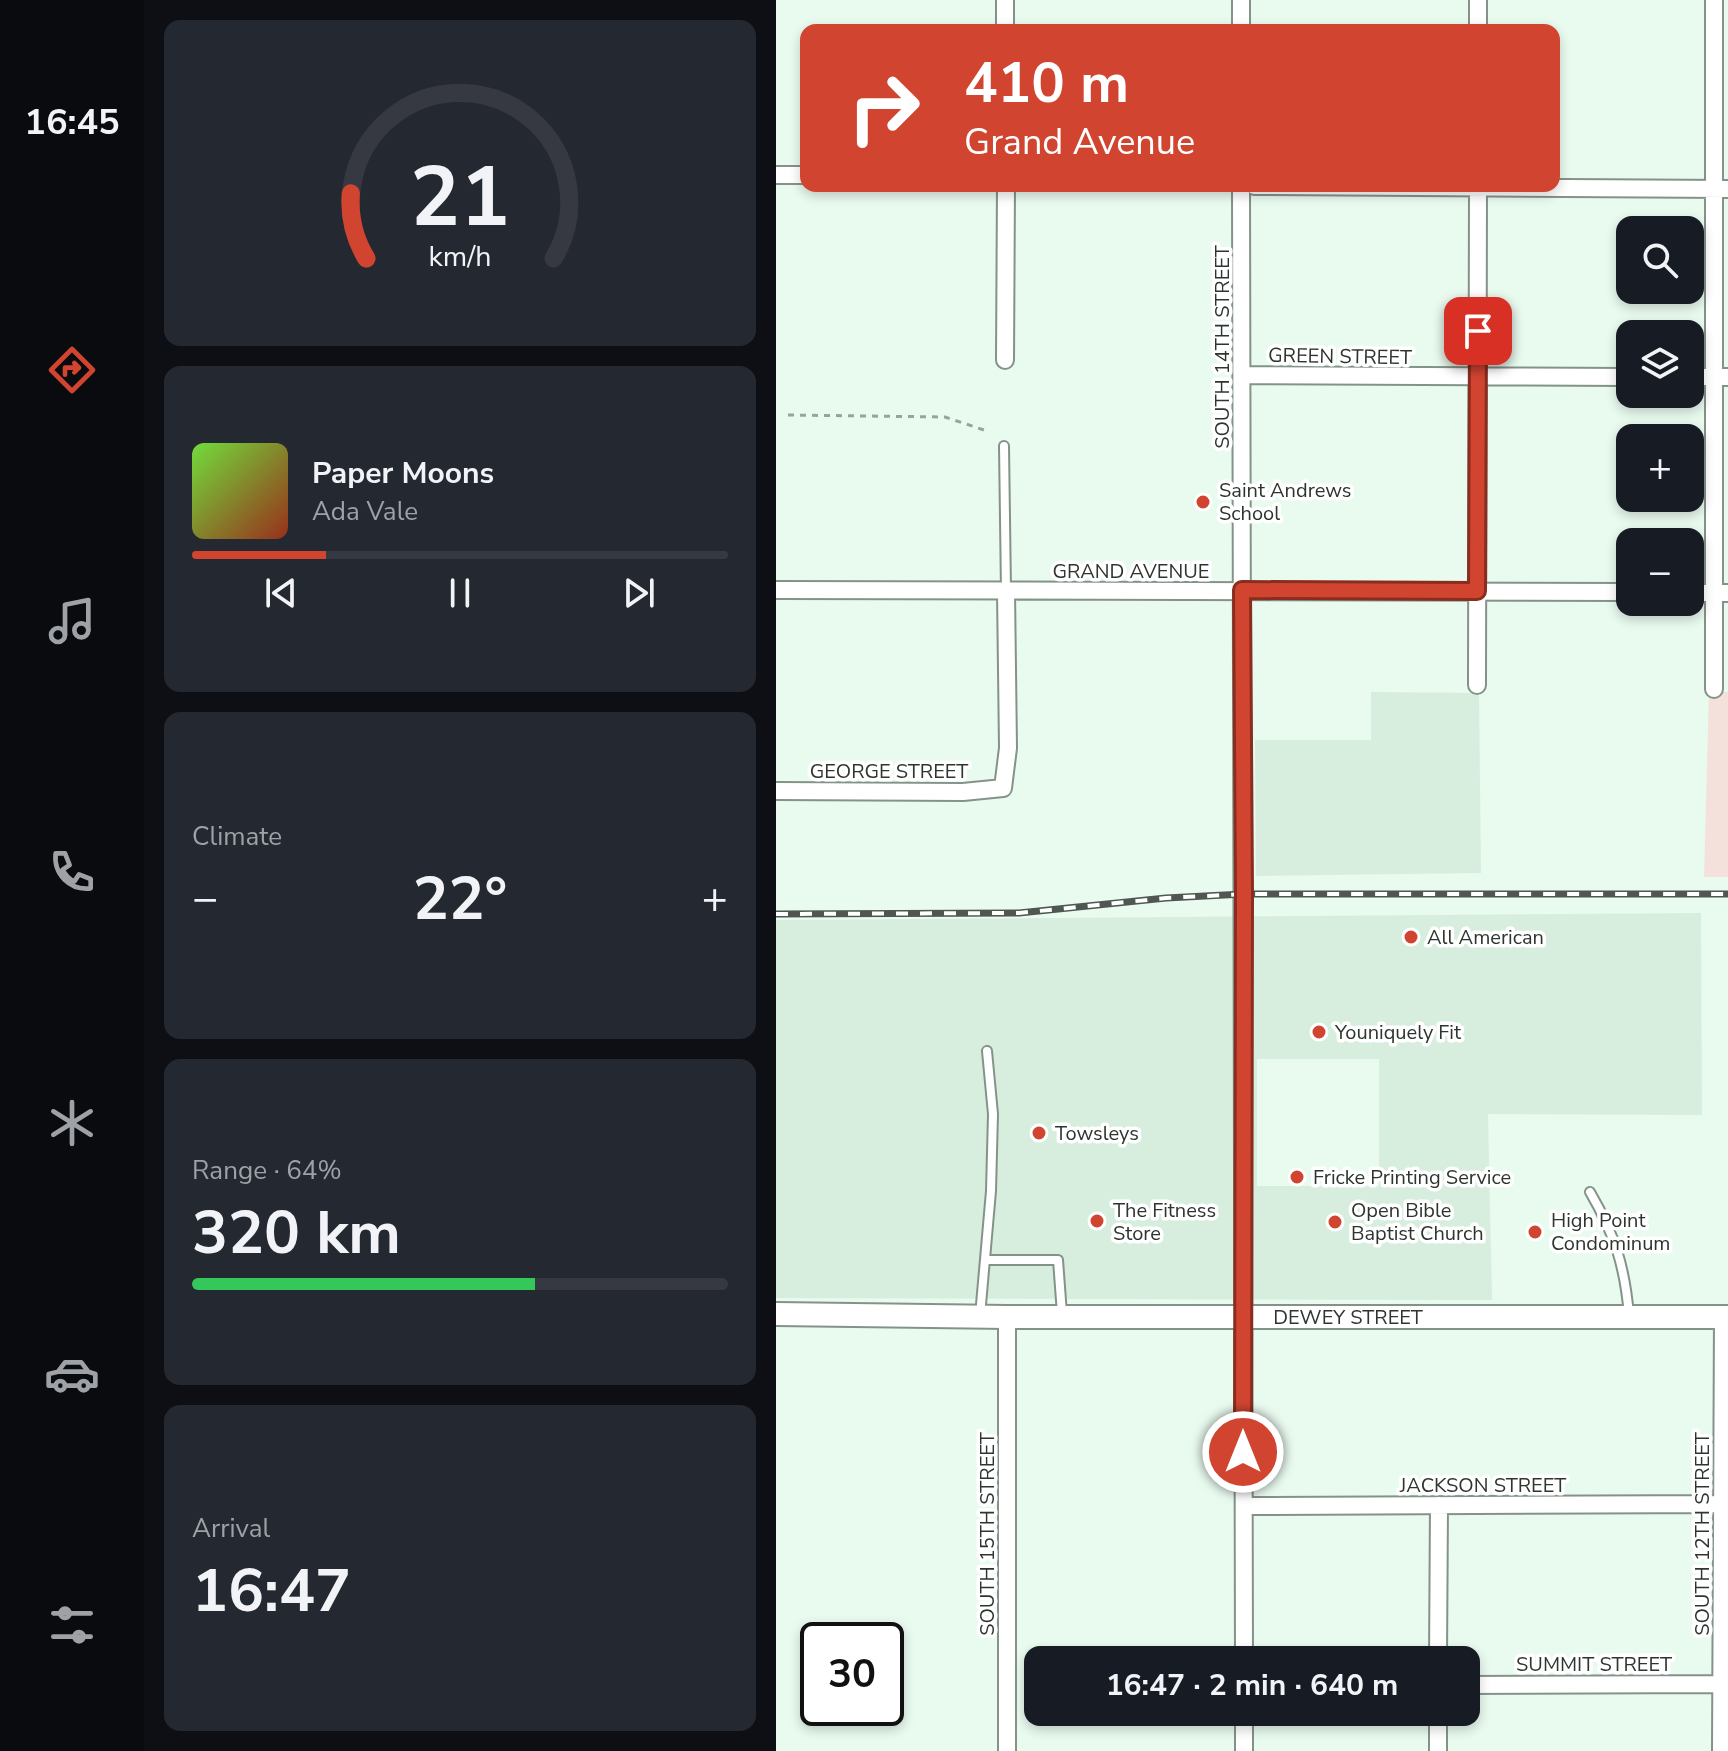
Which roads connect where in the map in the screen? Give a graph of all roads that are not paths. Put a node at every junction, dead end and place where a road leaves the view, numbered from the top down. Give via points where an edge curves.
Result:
1 (1005, 0) edge
2 (1241, 0) edge
3 (1478, 0) edge
4 (1714, 0) edge
5 (1005, 24) edge
6 (1241, 24) edge
7 (1478, 24) edge
8 (776, 175) edge
9 (800, 175) edge
10 (1560, 187) edge
11 (1721, 188) edge
12 (1006, 192) edge
13 (1241, 192) edge
14 (1478, 192) edge
15 (1005, 360) dead end
16 (1242, 375) junction
17 (1616, 377) edge
18 (1721, 377) edge
19 (1478, 378) junction
20 (1004, 446) dead end
21 (776, 590) edge
22 (1242, 590) junction
23 (1006, 591) junction
24 (1477, 591) junction
25 (1616, 592) edge
26 (1721, 593) edge
27 (1477, 685) dead end
28 (1714, 689) dead end
29 (776, 791) edge
30 (987, 1051) dead end
31 (1590, 1192) dead end
32 (985, 1260) junction
33 (776, 1314) edge
34 (980, 1317) junction
35 (1007, 1317) junction
36 (1062, 1317) junction
37 (1242, 1317) junction
38 (1629, 1317) junction
39 (1725, 1317) edge
40 (1723, 1504) junction
41 (1439, 1505) junction
42 (1244, 1506) junction
43 (1244, 1646) edge
44 (1438, 1646) edge
45 (1721, 1684) junction
46 (1480, 1685) edge
47 (1244, 1726) edge
48 (1438, 1726) edge
49 (1007, 1751) edge
50 (1244, 1751) edge
51 (1438, 1751) edge
52 (1721, 1751) edge

1 - 5 street
2 - 6 street
3 - 7 street
4 - 11 street
8 - 9 street
10 - 11 street
11 - 18 street
12 - 15 street
13 - 16 street, SOUTH 14TH STREET
14 - 19 street
16 - 19 street, GREEN STREET
16 - 22 street, SOUTH 14TH STREET
17 - 19 street, GREEN STREET
18 - 26 street
19 - 24 street
20 - 23 lane
21 - 23 street, GRAND AVENUE
22 - 23 street, GRAND AVENUE
22 - 24 street, GRAND AVENUE
22 - 37 street, SOUTH 14TH STREET
23 - 29 street, GEORGE STREET via 1008,748 1003,788
24 - 25 street, GRAND AVENUE
24 - 27 street
26 - 28 street
30 - 32 lane via 993,1114
31 - 38 lane via 1610,1226 1626,1279
32 - 34 lane
32 - 36 lane via 1058,1260
33 - 34 street, DEWEY STREET
34 - 35 street, DEWEY STREET
35 - 36 street, DEWEY STREET
35 - 49 street, SOUTH 15TH STREET
36 - 37 street, DEWEY STREET
37 - 38 street, DEWEY STREET
37 - 42 street, SOUTH 14TH STREET
38 - 39 street, DEWEY STREET
39 - 40 street, SOUTH 12TH STREET
40 - 41 street, JACKSON STREET
40 - 45 street, SOUTH 12TH STREET
41 - 42 street, JACKSON STREET
41 - 44 street
42 - 43 street, SOUTH 14TH STREET
45 - 46 street, SUMMIT STREET
45 - 52 street, SOUTH 12TH STREET
47 - 50 street
48 - 51 street

